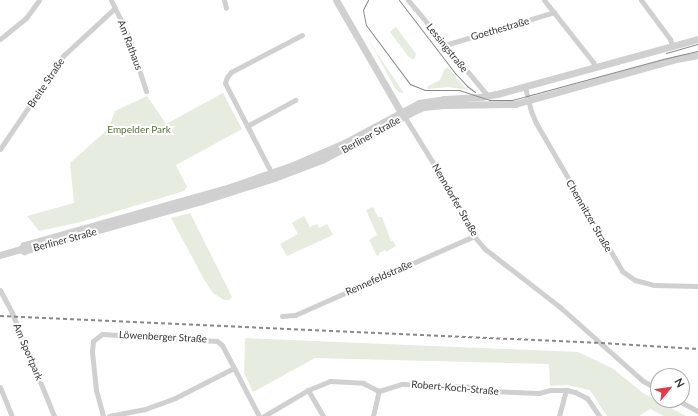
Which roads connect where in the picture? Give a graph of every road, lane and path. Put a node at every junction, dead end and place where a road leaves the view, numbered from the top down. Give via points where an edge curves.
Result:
1 (39, 0) edge
2 (111, 0) edge
3 (224, 0) edge
4 (336, 0) edge
5 (408, 0) edge
6 (544, 0) edge
7 (642, 0) edge
8 (115, 8) junction
9 (226, 8) dead end
10 (554, 12) junction
11 (302, 35) dead end
12 (698, 38) edge
13 (0, 39) edge
14 (675, 44) junction
15 (445, 45) junction
16 (697, 55) edge
17 (595, 68) junction
18 (525, 87) junction
19 (146, 91) dead end
20 (488, 96) junction
21 (295, 100) dead end
22 (528, 101) junction
23 (403, 114) junction
24 (247, 126) junction
25 (0, 148) edge
26 (272, 176) junction
27 (474, 236) junction
28 (0, 255) edge
29 (698, 286) edge
30 (0, 290) edge
31 (282, 316) dead end
32 (234, 368) junction
33 (650, 385) edge
34 (0, 387) edge
35 (308, 390) junction
36 (566, 390) junction
37 (379, 392) junction
38 (12, 416) edge
39 (54, 416) edge
40 (103, 416) edge
41 (109, 416) edge
42 (259, 416) edge
43 (264, 416) edge
44 (323, 416) edge
45 (373, 416) edge
46 (559, 416) edge
47 (599, 416) edge

1 - 13 street via 26,18
2 - 8 street, Am Rathaus
3 - 9 street
4 - 23 street, Nenndorfer Straße
5 - 15 street, Lessingstraße
6 - 10 street
7 - 14 street
8 - 19 street, Am Rathaus via 128,35
8 - 25 street, Breite Straße via 64,55
10 - 15 street, Goethestraße
10 - 17 street
11 - 24 street via 252,60 227,76 227,90
12 - 14 street, Berliner Straße
14 - 17 street, Berliner Straße
15 - 20 street, Lessingstraße
16 - 22 street, Berliner Straße
17 - 18 street, Berliner Straße
18 - 20 street, Berliner Straße
18 - 22 street, Chemnitzer Straße
20 - 23 street, Berliner Straße via 418,103
21 - 24 street
22 - 23 street, Berliner Straße via 503,105 431,106
22 - 29 street, Chemnitzer Straße via 536,123 622,271 635,280 654,285
23 - 26 street, Berliner Straße via 322,160
23 - 27 street, Nenndorfer Straße
24 - 26 street
26 - 28 street, Berliner Straße via 149,216 24,251 20,249
27 - 31 street, Rennefeldstraße via 294,315
27 - 33 street, Nenndorfer Straße via 485,249 561,308
30 - 39 street, Am Sportpark
32 - 40 street, Löwenberger Straße via 222,345 210,339 102,334 93,341 92,351 96,390
32 - 41 street via 175,398 145,409
32 - 42 street, Löwenberger Straße
34 - 38 street
35 - 37 street via 330,381 363,383
35 - 43 street
35 - 44 street
36 - 37 street, Robert-Koch-Straße via 490,392 474,387 402,384
36 - 46 street
36 - 47 street, Robert-Koch-Straße via 586,398
37 - 45 street

